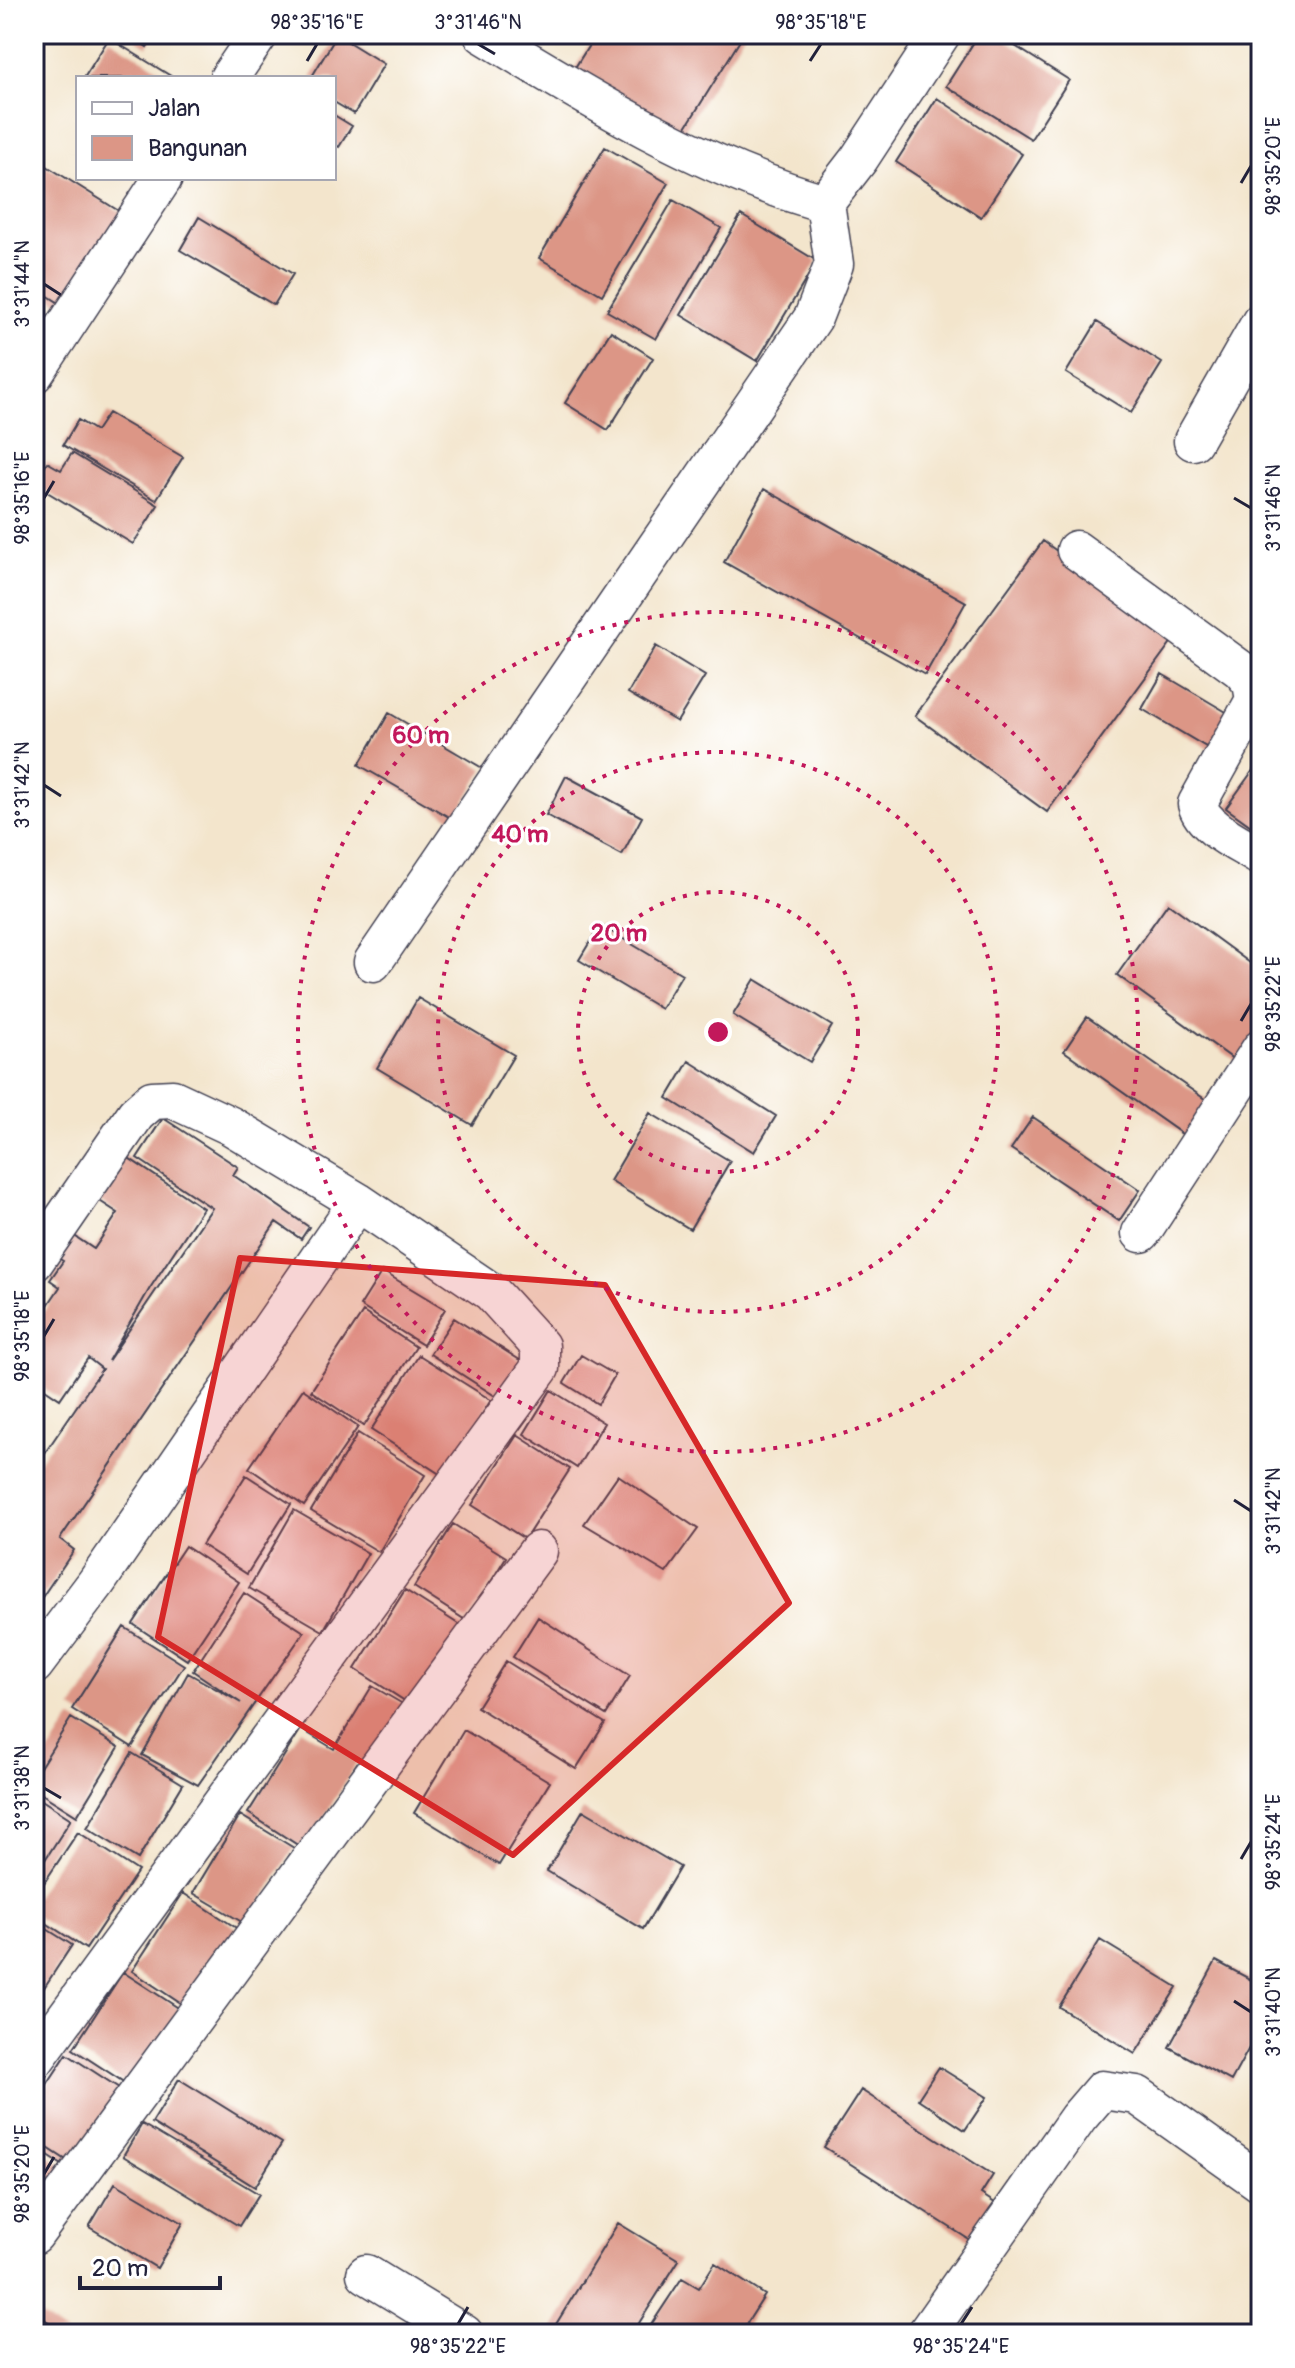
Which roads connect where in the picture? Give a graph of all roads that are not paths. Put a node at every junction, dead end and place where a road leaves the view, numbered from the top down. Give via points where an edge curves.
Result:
1 (259, 34) edge
2 (483, 34) edge
3 (941, 34) edge
4 (230, 76) edge
5 (162, 180) edge
6 (825, 203) junction
7 (1261, 322) edge
8 (34, 374) edge
9 (1193, 441) dead end
10 (1076, 550) dead end
11 (1261, 857) edge
12 (373, 962) dead end
13 (1261, 1049) edge
14 (358, 1202) junction
15 (1141, 1233) dead end
16 (34, 1262) edge
17 (538, 1551) dead end
18 (34, 1665) edge
19 (34, 2061) edge
20 (1261, 2183) edge
21 (34, 2235) edge
22 (366, 2274) dead end
23 (464, 2334) edge
24 (926, 2334) edge

1 - 4 street
2 - 6 street via 642,125 788,193
3 - 6 street
5 - 8 street
6 - 12 street via 834,264 813,318
7 - 9 street
10 - 11 street via 1252,683 1255,700 1197,804 1217,828
13 - 15 street
14 - 16 street via 198,1109 173,1099 152,1100 136,1114
14 - 18 street
14 - 19 street via 491,1292 540,1346 540,1368
17 - 21 street
20 - 24 street via 1137,2095 1102,2090
22 - 23 street

